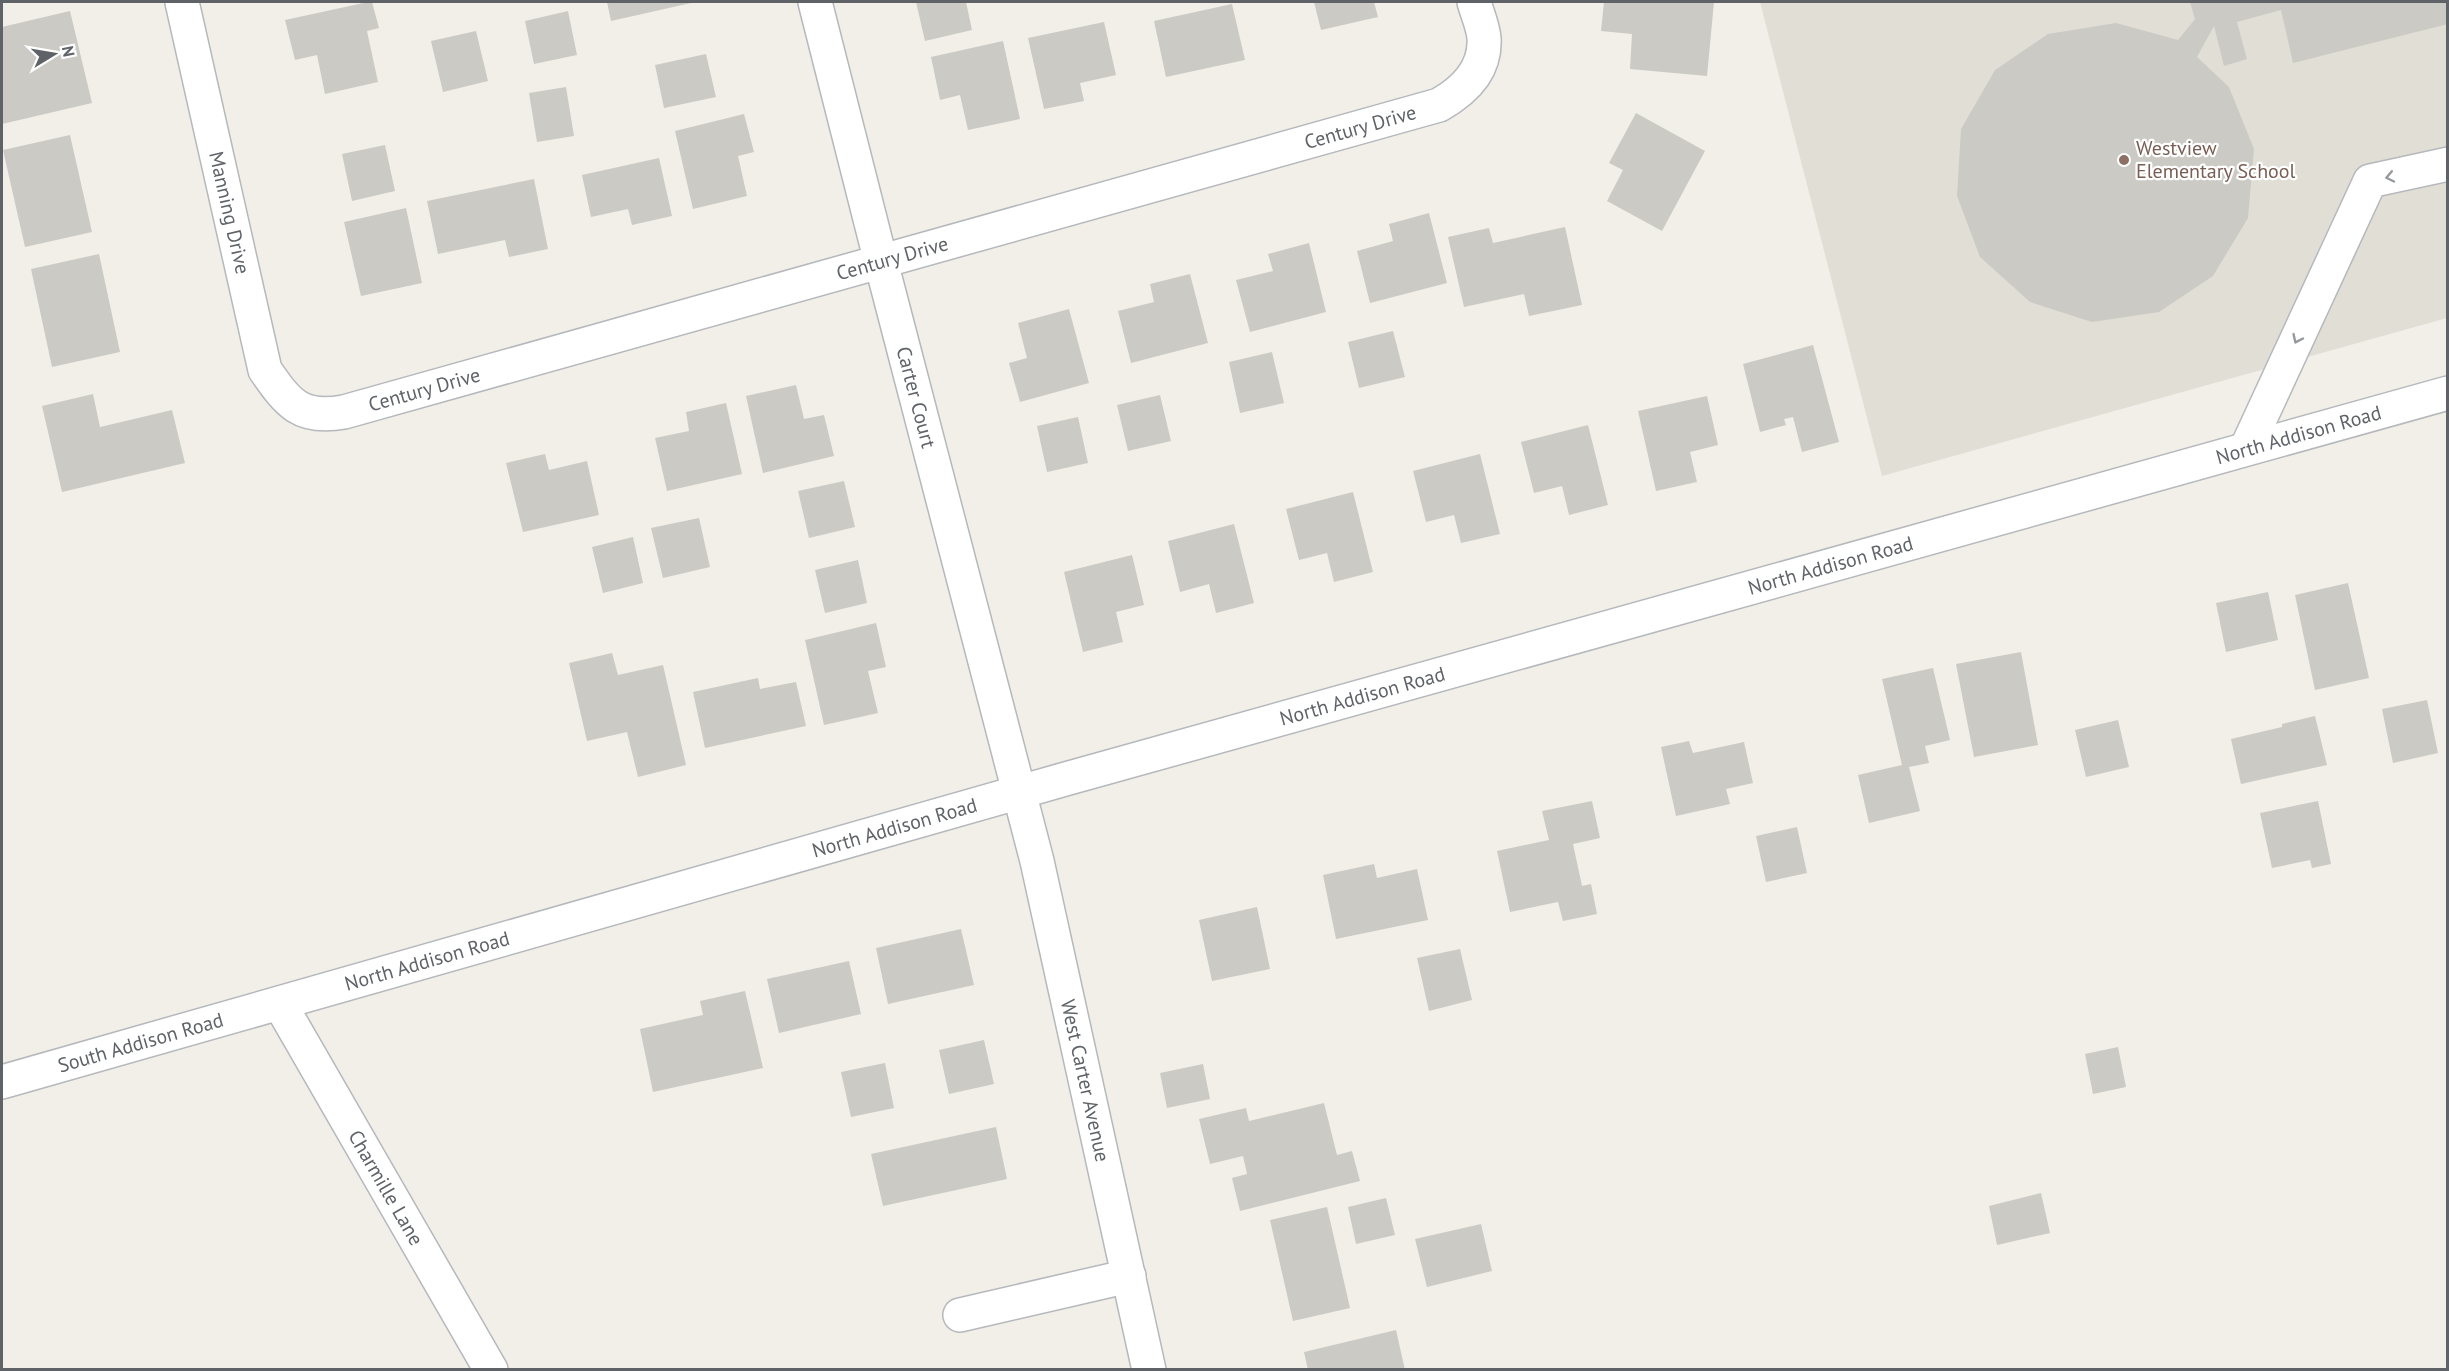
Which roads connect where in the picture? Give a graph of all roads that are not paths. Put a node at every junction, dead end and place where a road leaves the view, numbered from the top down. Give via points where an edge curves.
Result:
1 (182, 2) edge
2 (815, 2) edge
3 (1474, 2) edge
4 (2448, 164) edge
5 (881, 262) junction
6 (2448, 393) edge
7 (302, 411) joint
8 (2247, 447) junction
9 (1019, 791) junction
10 (280, 1004) junction
11 (2, 1082) edge
12 (1129, 1276) junction
13 (960, 1315) dead end
14 (491, 1370) edge
15 (1149, 1370) edge

1 - 7 street, Manning Drive via 265,370 279,392
2 - 5 street, Carter Court
3 - 5 street, Century Drive via 1484,38 1480,65 1458,94 1439,105
4 -> 8 street via 2370,181
5 - 7 street, Century Drive via 344,412 324,416
5 - 9 street, Carter Court
6 - 8 street, North Addison Road
8 - 9 street, North Addison Road
9 - 10 street, North Addison Road
9 - 12 street, West Carter Avenue
10 - 11 street, South Addison Road
10 - 14 street, Charmille Lane
12 - 13 street
12 - 15 street, West Carter Avenue

